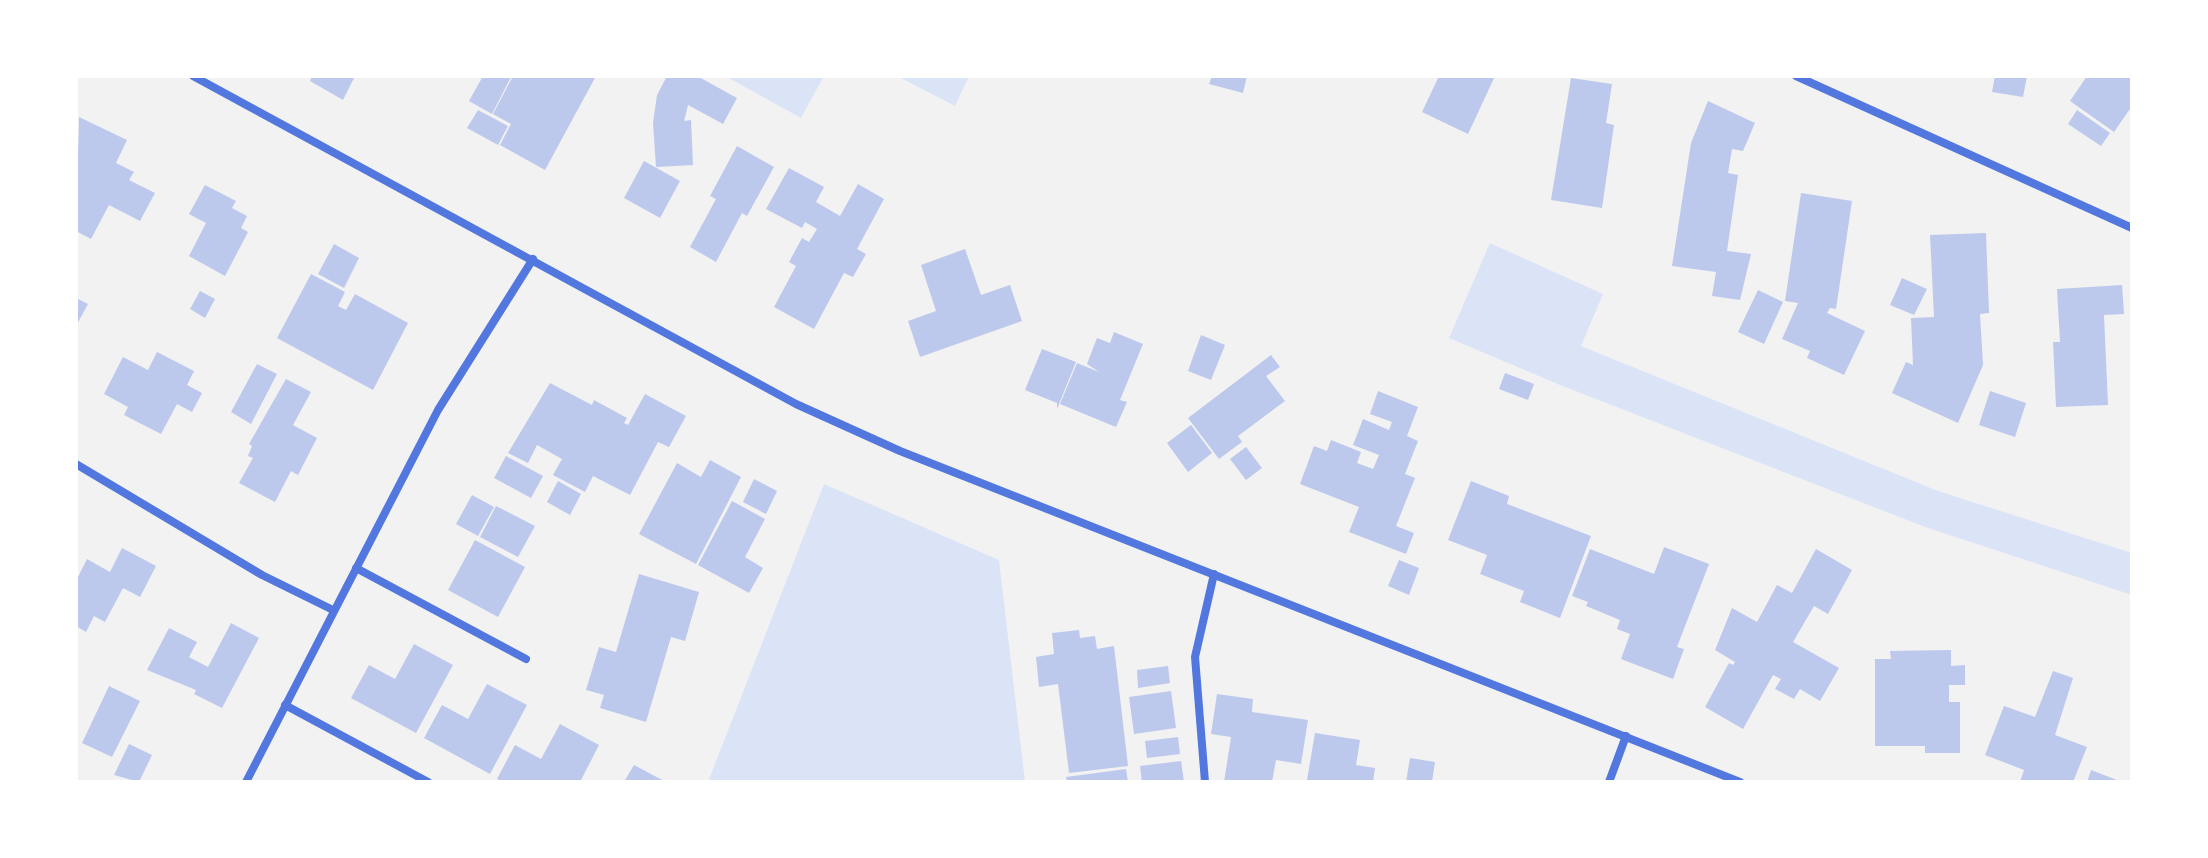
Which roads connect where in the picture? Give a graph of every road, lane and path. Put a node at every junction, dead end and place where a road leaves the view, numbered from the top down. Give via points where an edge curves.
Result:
1 (193, 76) edge
2 (1796, 76) edge
3 (2132, 228) edge
4 (533, 259) junction
5 (76, 464) edge
6 (356, 568) junction
7 (1214, 574) junction
8 (333, 610) junction
9 (526, 659) dead end
10 (285, 705) junction
11 (1626, 736) junction
12 (246, 782) edge
13 (428, 782) edge
14 (1205, 782) edge
15 (1609, 782) edge
16 (1740, 782) edge

1 - 4 street
2 - 3 street
4 - 6 street via 438,410
4 - 7 street via 796,404 900,451
5 - 8 street via 262,575
6 - 8 street
6 - 9 street
7 - 11 street
7 - 14 street via 1195,657
8 - 10 street
10 - 12 street
10 - 13 street
11 - 15 street
11 - 16 street

